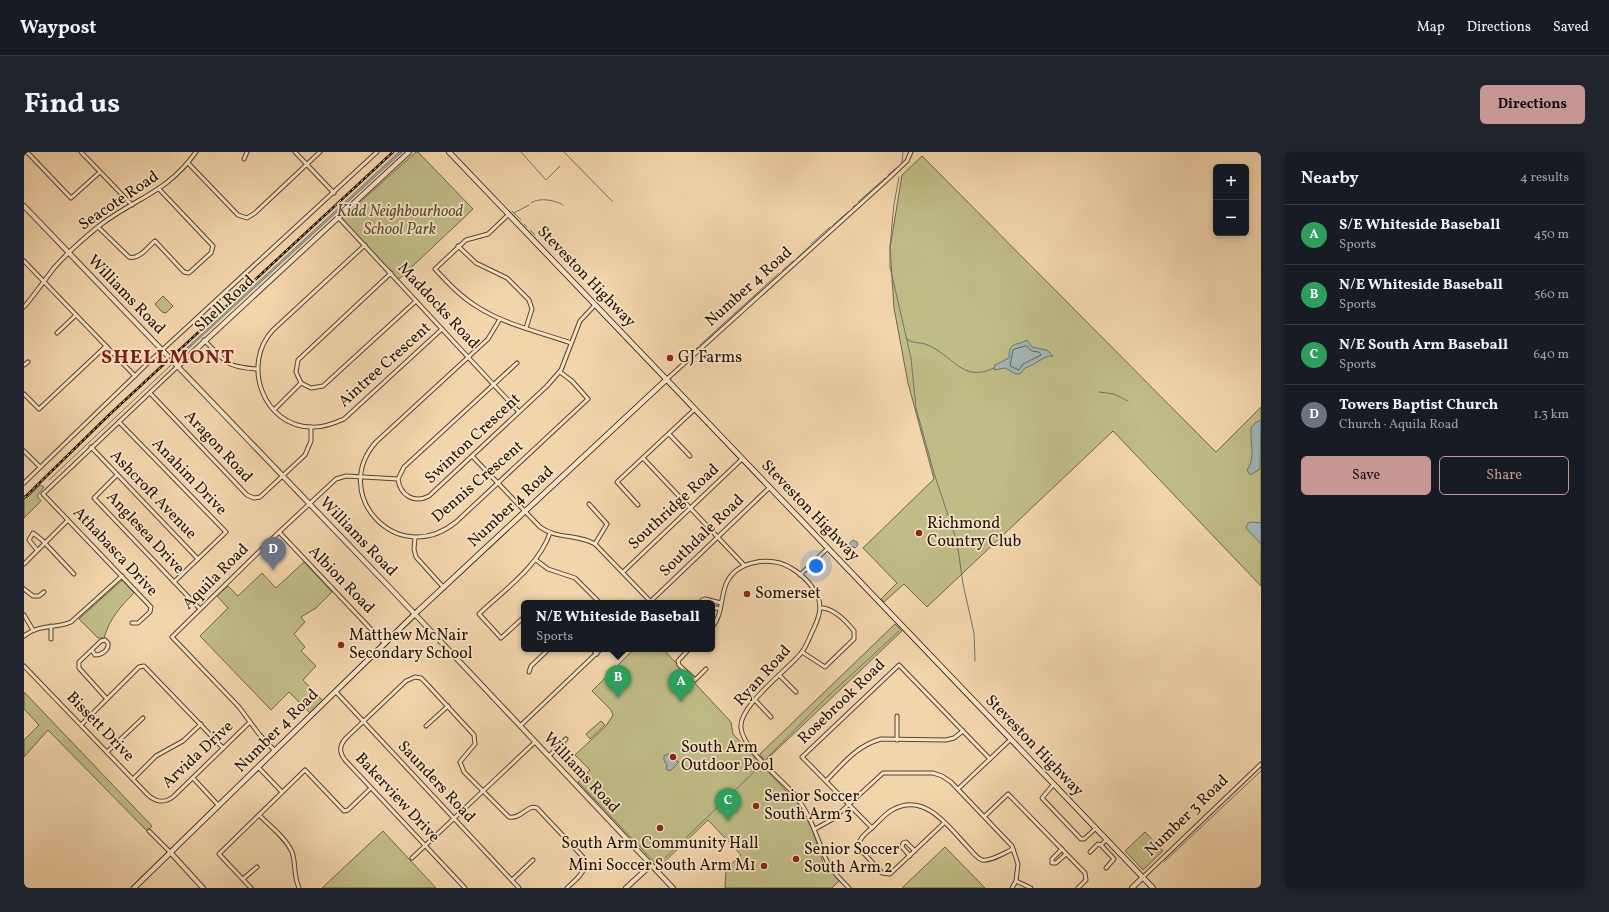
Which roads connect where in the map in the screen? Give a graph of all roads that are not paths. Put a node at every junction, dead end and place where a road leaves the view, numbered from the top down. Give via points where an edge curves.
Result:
1 (27, 152) edge
2 (81, 152) edge
3 (196, 152) edge
4 (247, 152) edge
5 (295, 152) edge
6 (320, 152) edge
7 (377, 152) edge
8 (409, 152) edge
9 (449, 152) edge
10 (911, 152) edge
11 (244, 159) dead end
12 (188, 163) junction
13 (307, 164) junction
14 (100, 172) junction
15 (159, 189) junction
16 (334, 192) junction
17 (132, 205) junction
18 (24, 206) edge
19 (508, 215) junction
20 (338, 217) junction
21 (98, 227) junction
22 (365, 245) junction
23 (458, 246) junction
24 (69, 253) junction
25 (24, 261) edge
26 (391, 273) junction
27 (44, 282) junction
28 (416, 301) junction
29 (595, 305) junction
30 (24, 307) edge
31 (76, 315) junction
32 (500, 319) junction
33 (526, 328) junction
34 (442, 329) junction
35 (57, 333) dead end
36 (204, 340) junction
37 (572, 343) junction
38 (106, 346) junction
39 (162, 350) junction
40 (468, 357) junction
41 (28, 362) dead end
42 (517, 363) dead end
43 (24, 365) edge
44 (178, 366) junction
45 (257, 368) junction
46 (560, 372) junction
47 (135, 376) junction
48 (667, 379) junction
49 (301, 383) junction
50 (494, 384) junction
51 (150, 393) junction
52 (24, 394) edge
53 (695, 409) junction
54 (274, 410) junction
55 (519, 412) junction
56 (119, 422) junction
57 (311, 428) junction
58 (669, 434) junction
59 (91, 447) junction
60 (24, 451) edge
61 (472, 456) junction
62 (690, 456) dead end
63 (643, 458) junction
64 (742, 459) junction
65 (40, 467) junction
66 (118, 475) junction
67 (282, 476) junction
68 (361, 477) junction
69 (398, 479) junction
70 (24, 483) edge
71 (498, 483) junction
72 (769, 488) junction
73 (44, 494) joint
74 (309, 504) junction
75 (588, 504) dead end
76 (638, 505) dead end
77 (690, 508) junction
78 (525, 512) junction
79 (68, 520) junction
80 (606, 527) junction
81 (612, 528) dead end
82 (278, 532) junction
83 (550, 533) junction
84 (718, 537) junction
85 (415, 538) junction
86 (44, 543) junction
87 (595, 544) junction
88 (827, 549) junction
89 (37, 550) junction
90 (198, 559) junction
91 (536, 560) junction
92 (24, 564) edge
93 (744, 565) junction
94 (623, 572) junction
95 (74, 574) dead end
96 (800, 575) junction
97 (122, 576) junction
98 (174, 582) junction
99 (444, 588) junction
100 (24, 589) edge
101 (44, 592) dead end
102 (597, 600) edge
103 (649, 600) edge
104 (653, 600) edge
105 (702, 600) edge
106 (711, 600) edge
107 (715, 601) edge
108 (721, 603) junction
109 (715, 608) edge
110 (821, 608) junction
111 (200, 609) junction
112 (720, 609) junction
113 (24, 615) edge
114 (415, 615) junction
115 (521, 620) edge
116 (715, 622) edge
117 (132, 623) dead end
118 (51, 626) junction
119 (33, 630) junction
120 (24, 636) edge
121 (51, 639) dead end
122 (385, 644) junction
123 (92, 650) junction
124 (546, 652) edge
125 (686, 652) edge
126 (802, 652) junction
127 (596, 654) edge
128 (24, 666) edge
129 (706, 669) dead end
130 (529, 672) dead end
131 (779, 675) junction
132 (336, 692) junction
133 (796, 692) dead end
134 (107, 699) junction
135 (755, 700) junction
136 (448, 706) junction
137 (897, 716) dead end
138 (771, 717) dead end
139 (143, 718) dead end
140 (363, 721) junction
141 (250, 722) junction
142 (201, 724) junction
143 (81, 725) junction
144 (426, 726) dead end
145 (520, 726) junction
146 (963, 731) junction
147 (566, 739) dead end
148 (897, 740) junction
149 (1010, 740) junction
150 (535, 742) junction
151 (223, 748) junction
152 (275, 751) junction
153 (107, 752) junction
154 (548, 756) junction
155 (990, 759) junction
156 (1261, 764) edge
157 (259, 768) junction
158 (193, 778) junction
159 (133, 779) junction
160 (826, 781) junction
161 (1053, 785) junction
162 (371, 788) junction
163 (958, 790) junction
164 (483, 791) junction
165 (282, 792) junction
166 (162, 801) joint
167 (849, 804) junction
168 (219, 806) junction
169 (259, 815) junction
170 (984, 816) junction
171 (454, 819) junction
172 (944, 823) junction
173 (872, 828) junction
174 (815, 829) junction
175 (1095, 829) junction
176 (149, 830) dead end
177 (1106, 840) junction
178 (1101, 845) junction
179 (425, 846) junction
180 (1013, 849) junction
181 (1062, 849) junction
182 (915, 851) junction
183 (1090, 852) dead end
184 (171, 853) junction
185 (1066, 854) junction
186 (910, 856) junction
187 (412, 858) dead end
188 (532, 860) dead end
189 (984, 860) junction
190 (651, 865) junction
191 (984, 865) dead end
192 (257, 867) dead end
193 (1106, 868) dead end
194 (1142, 878) junction
195 (243, 879) junction
196 (512, 880) junction
197 (1016, 880) junction
198 (134, 888) edge
199 (203, 888) edge
200 (251, 888) edge
201 (299, 888) edge
202 (465, 888) edge
203 (519, 888) edge
204 (567, 888) edge
205 (626, 888) edge
206 (673, 888) edge
207 (849, 888) edge
208 (1012, 888) edge
209 (1031, 888) edge
210 (1078, 888) edge
211 (1132, 888) edge
212 (1152, 888) edge

1 - 14 street via 71,198
2 - 14 street
3 - 12 street, Seacote Road
4 - 11 street
5 - 13 street
6 - 13 street
7 - 16 street, Shell Road
8 - 20 street, Shell Road
9 - 19 main road, Steveston Highway
10 - 48 street, Number 4 Road via 905,164
12 - 13 street via 236,214 246,218
12 - 15 street, Seacote Road
13 - 16 street
14 - 17 street
15 - 17 street, Seacote Road
15 - 21 street via 213,246 211,253 189,273 184,272 154,241 138,256 129,257
16 - 39 street, Shell Road
17 - 21 street, Seacote Road
18 - 24 street, Williams Road
19 - 23 street via 488,234 470,238
19 - 29 main road, Steveston Highway
20 - 22 street, Maddocks Road
20 - 36 street, Shell Road
21 - 24 street, Seacote Road
22 - 26 street, Maddocks Road
22 - 45 street, Aintree Crescent via 271,333 262,348
23 - 32 street via 434,269 469,302
23 - 33 street via 476,263 507,278 529,300 532,309
24 - 27 street, Seacote Road
24 - 39 street, Williams Road
25 - 27 street
26 - 28 street, Maddocks Road
26 - 49 street via 298,360 296,372
27 - 30 street, Seacote Road
27 - 31 street
28 - 34 street, Maddocks Road
28 - 49 street via 323,386 311,388
29 - 37 street, Swinton Crescent via 580,321
29 - 48 main road, Steveston Highway
31 - 35 street
31 - 38 street
32 - 33 street
32 - 40 street, Dennis Crescent via 492,333
33 - 37 street
34 - 40 street, Maddocks Road
34 - 57 street, Aintree Crescent via 344,419
36 - 44 street, Shell Road
36 - 45 street via 228,364 240,368
37 - 46 street, Swinton Crescent
38 - 47 street
38 - 52 street via 39,410
39 - 44 street, Williams Road
39 - 47 street, Shell Road
40 - 50 street, Maddocks Road
40 - 68 street, Dennis Crescent via 376,442 365,459
41 - 43 street
42 - 50 street, Swinton Crescent
44 - 51 street, Shell Road
44 - 67 street, Williams Road
45 - 54 street, Aintree Crescent via 261,389
46 - 55 street, Swinton Crescent
46 - 71 street, Dennis Crescent via 588,399
47 - 65 street, Shell Road
48 - 53 main road, Steveston Highway
48 - 78 main road, Number 4 Road
49 - 54 street
50 - 55 street, Maddocks Road
50 - 69 street, Swinton Crescent via 404,467
51 - 56 street, Shell Road
51 - 67 street, Aragon Road via 247,495 254,498 260,496
53 - 58 street
53 - 64 main road, Steveston Highway
54 - 57 street, Aintree Crescent via 287,420
55 - 61 street, Swinton Crescent
56 - 59 street, Shell Road
56 - 90 street, Anahim Drive via 226,532
57 - 67 street, Aragon Road via 311,441 305,455
58 - 62 street
58 - 63 street
59 - 66 street, Ashcroft Avenue
59 - 73 street, Shell Road
60 - 65 street
61 - 69 street, Swinton Crescent via 425,498 408,497 401,489
61 - 71 street
63 - 76 street via 617,482
63 - 77 street
64 - 72 main road, Steveston Highway
64 - 77 street, Southridge Road
65 - 70 street, Shell Road
66 - 90 street, Ashcroft Avenue
66 - 98 street, Anglesea Drive via 94,498
67 - 74 street, Williams Road
68 - 69 street, Aquila Road
68 - 74 street, Aquila Road via 339,478
68 - 85 street, Dennis Crescent via 364,499 374,517 393,531
71 - 78 street
71 - 85 street, Dennis Crescent via 446,529
72 - 84 street, Southdale Road
72 - 88 main road, Steveston Highway
73 - 79 street, Athabasca Drive
74 - 82 street, Aquila Road
74 - 114 street, Williams Road
75 - 80 street via 606,522
77 - 84 street
77 - 94 street, Southridge Road
78 - 83 street
78 - 99 main road, Number 4 Road
79 - 86 street
79 - 97 street, Athabasca Drive
80 - 81 street
80 - 87 street
82 - 111 street, Aquila Road
82 - 122 street, Albion Road
83 - 87 street
83 - 91 street
84 - 93 street
84 - 104 street, Southdale Road
85 - 99 street via 416,558
86 - 89 street
86 - 89 street via 36,534 30,535 29,541
86 - 95 street
87 - 94 street
88 - 96 street
88 - 149 main road, Steveston Highway
89 - 92 street
90 - 98 street, Anahim Drive
91 - 102 street via 548,569 575,578
91 - 115 street via 479,614 501,638
93 - 96 street via 775,562 787,565
93 - 108 street via 728,580
94 - 103 street
96 - 110 street via 814,591
97 - 117 street, Athabasca Drive via 152,608 138,623
97 - 118 street via 75,620 64,625
98 - 111 street, Anglesea Drive
99 - 114 main road, Number 4 Road
100 - 101 street via 33,596 39,596
105 - 106 street
107 - 108 street
108 - 112 street
109 - 112 street
110 - 126 street, Ryan Road
110 - 126 street via 827,608 841,617 854,632 852,641 825,668
111 - 141 street, Aquila Road via 172,637
112 - 116 street
113 - 119 street
114 - 122 main road, Number 4 Road
114 - 145 street, Williams Road
118 - 119 street
118 - 121 street
119 - 120 street
122 - 132 main road, Number 4 Road
123 - 123 street via 95,655 101,655 107,649 108,643 102,641
123 - 134 street via 79,662 79,668
124 - 130 street via 531,666
125 - 129 street via 679,660 679,665 695,680
126 - 131 street, Ryan Road
127 - 145 street
128 - 143 street, Bissett Drive
131 - 133 street
131 - 135 street, Ryan Road
132 - 140 street, Saunders Road
132 - 152 main road, Number 4 Road
134 - 142 street via 139,667 144,666
134 - 143 street
135 - 138 street
135 - 174 street, Ryan Road via 741,718 742,734 765,766 802,804
136 - 140 street via 423,680 415,677 406,681
136 - 144 street
136 - 164 street via 474,734 475,744 460,764 462,770
137 - 148 street
139 - 153 street
140 - 162 street, Bakerview Drive via 344,740 340,750 345,760
140 - 171 street, Saunders Road
141 - 151 street, Arvida Drive
141 - 152 street
142 - 151 street
142 - 159 street via 183,741 156,756
143 - 153 street, Bissett Drive
145 - 150 street, Williams Road
146 - 148 street via 946,740
146 - 155 street
146 - 160 street, Rosebrook Road via 899,665 802,757
147 - 154 street
148 - 160 street via 881,739 860,748
149 - 155 street
149 - 161 main road, Steveston Highway
150 - 154 street, Williams Road
150 - 164 street
151 - 158 street, Arvida Drive
152 - 157 main road, Number 4 Road
153 - 159 street, Bissett Drive
154 - 190 street, Williams Road
155 - 163 street
156 - 194 street, Number 3 Road
157 - 165 street
157 - 168 main road, Number 4 Road
158 - 166 street, Arvida Drive via 171,798
158 - 168 street
159 - 166 street, Bissett Drive via 150,797
160 - 167 street
161 - 175 main road, Steveston Highway
161 - 175 street via 1042,798 1081,839
162 - 165 street via 345,811 305,770
162 - 179 street, Bakerview Drive
163 - 167 street via 938,774 885,772
163 - 170 street
164 - 171 street
164 - 204 street via 509,817 517,818 531,807 537,808 581,854 585,861 584,870
165 - 169 street
167 - 173 street
167 - 174 street via 831,820
168 - 184 main road, Number 4 Road
169 - 195 street via 219,854
169 - 201 street via 290,848
170 - 180 street
170 - 181 street via 1008,794
171 - 179 street
171 - 196 street, Saunders Road
172 - 173 street via 929,808 904,806 892,810
172 - 182 street
172 - 189 street via 977,857
173 - 186 street via 859,842 859,848 885,874 893,873
174 - 207 street, Ryan Road via 826,858
175 - 177 main road, Steveston Highway
176 - 184 street
177 - 178 street
177 - 194 main road, Steveston Highway
178 - 183 street via 1098,844
178 - 193 street via 1114,859
179 - 187 street
179 - 202 street, Bakerview Drive
180 - 189 street
180 - 197 street via 1018,864
181 - 185 street
181 - 185 street via 1052,859 1052,863
182 - 186 street
182 - 186 street via 906,842 903,843 902,847
184 - 198 main road, Number 4 Road
184 - 199 street
185 - 210 street via 1086,875 1086,880
188 - 196 street
189 - 191 street
190 - 205 street
190 - 206 street, Williams Road
192 - 195 street
194 - 211 main road, Number 3 Road
194 - 212 main road, Steveston Highway
195 - 200 street
196 - 203 street, Saunders Road
197 - 208 street
197 - 209 street

